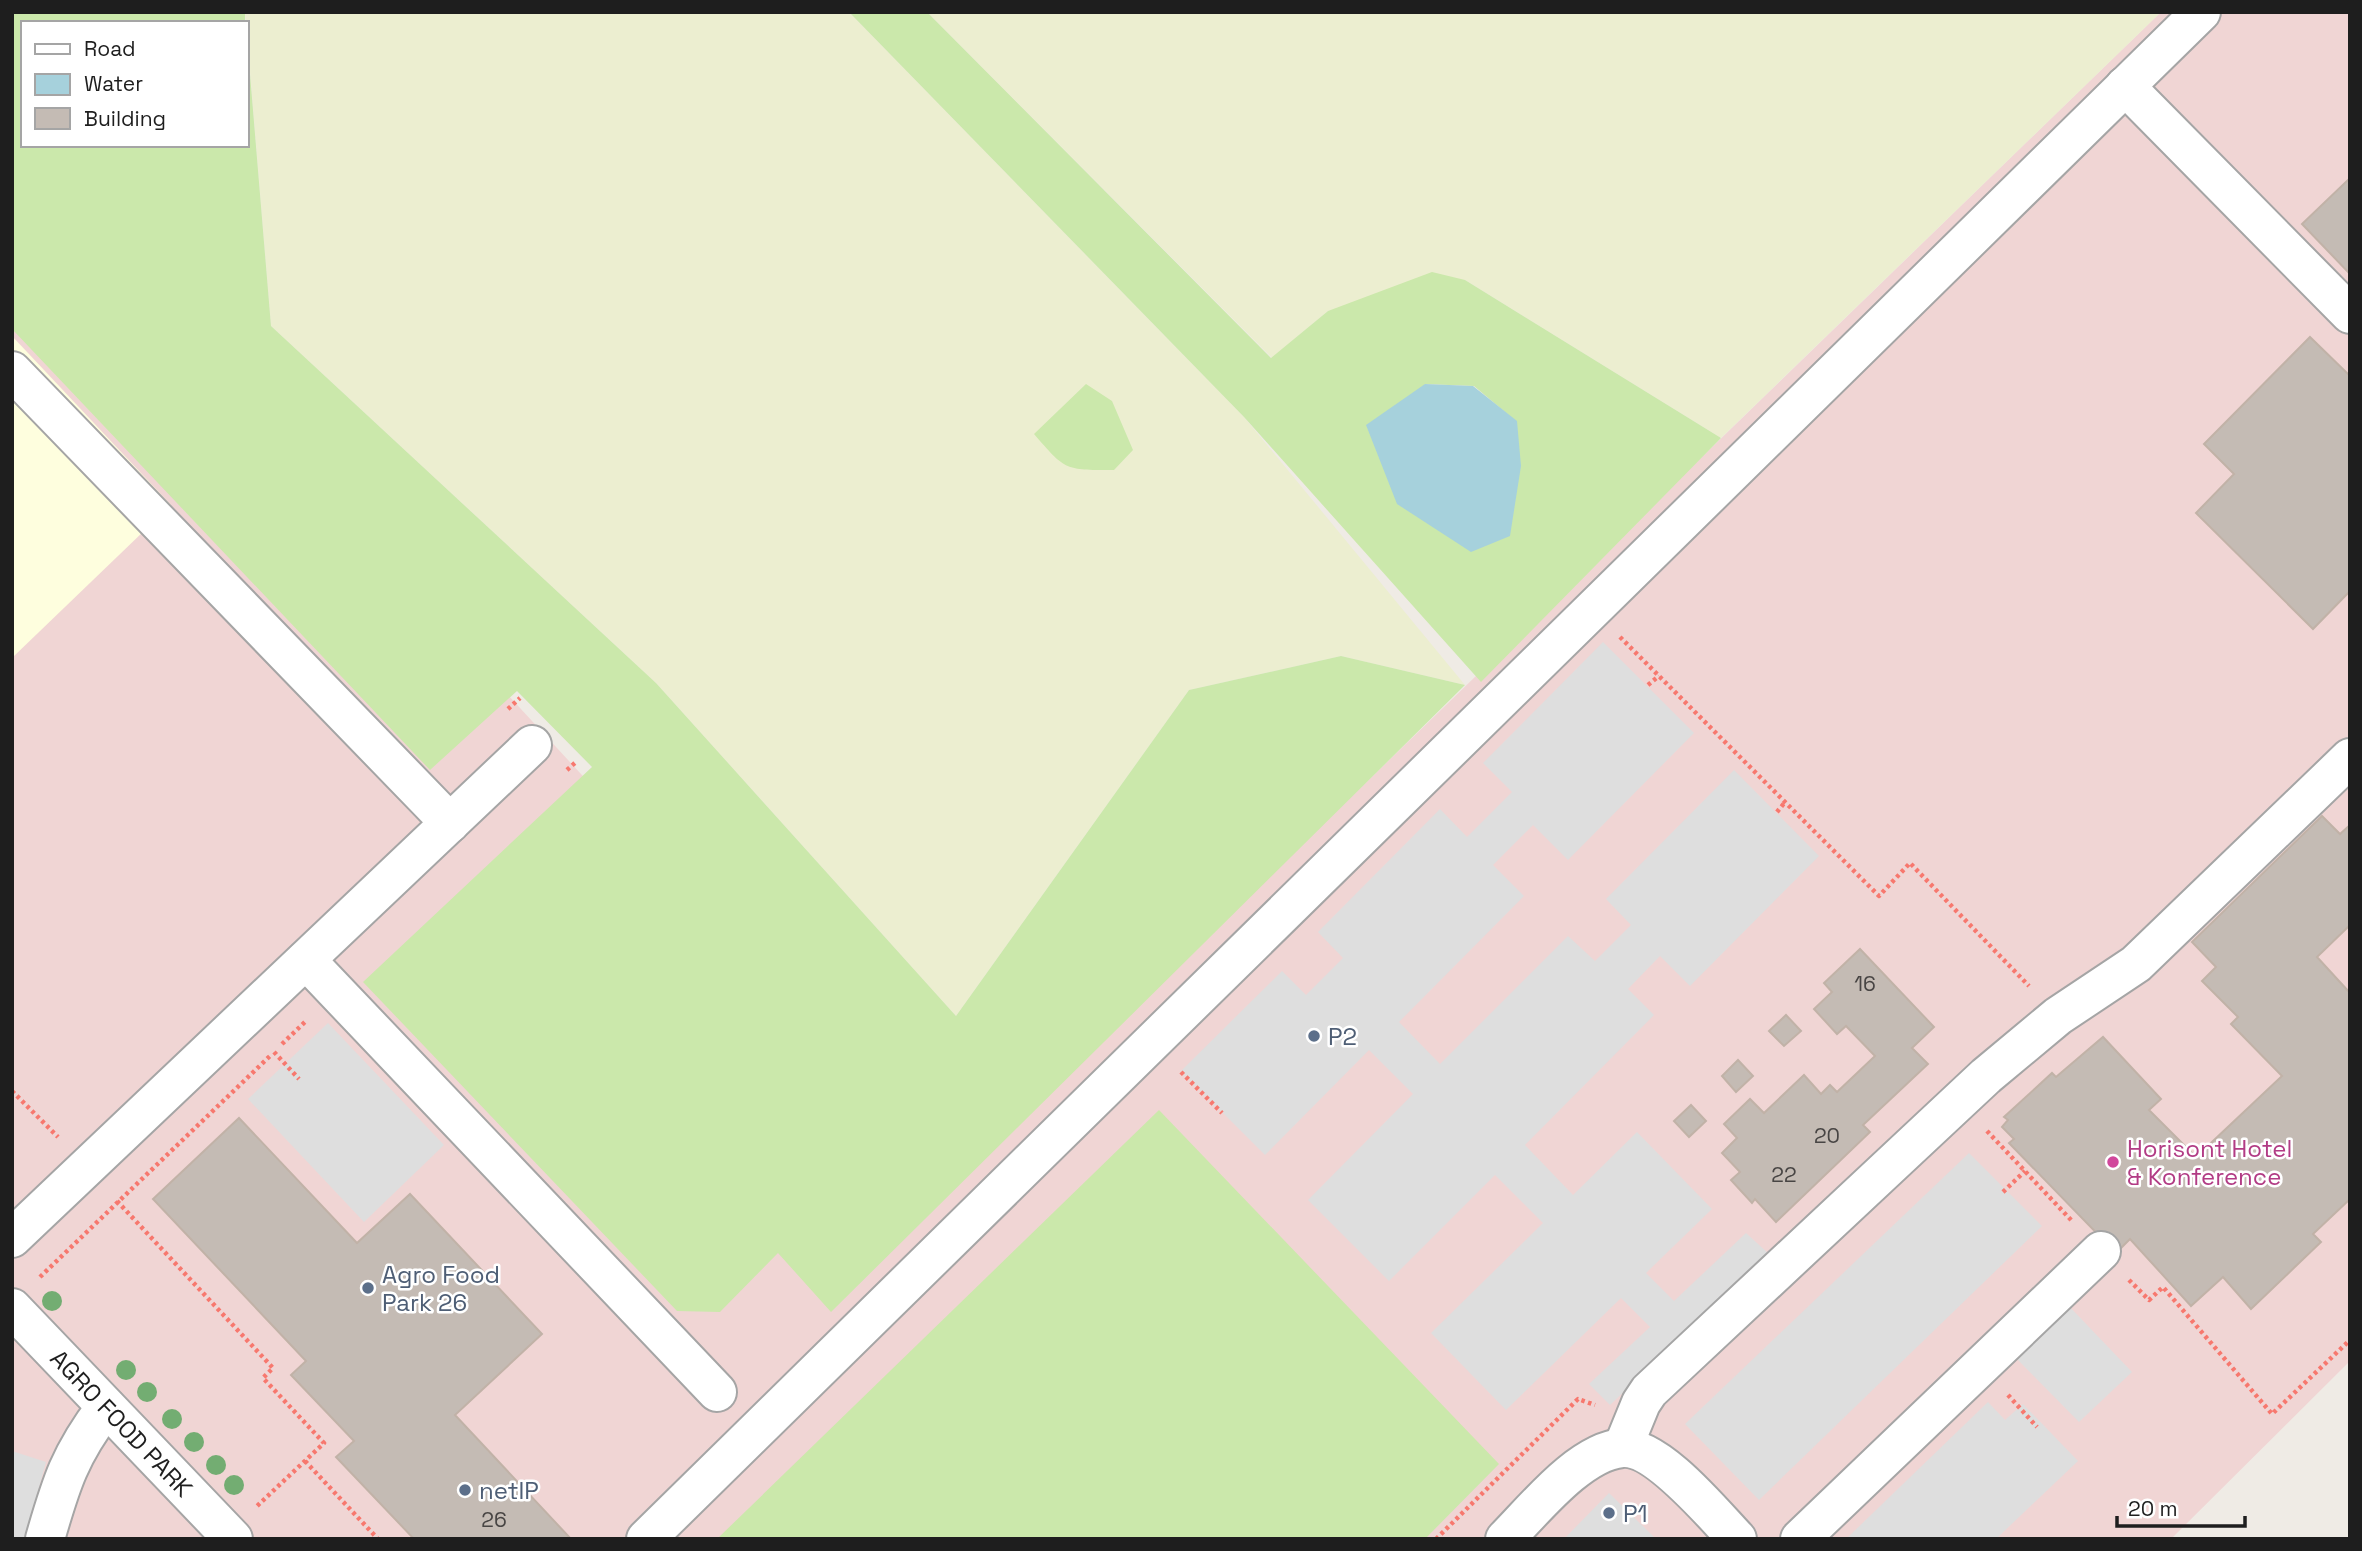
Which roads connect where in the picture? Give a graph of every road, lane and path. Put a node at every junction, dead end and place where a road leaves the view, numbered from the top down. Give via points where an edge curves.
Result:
1 (2201, 12) edge
2 (2125, 86) junction
3 (2350, 314) edge
4 (12, 371) edge
5 (1592, 609) junction
6 (1658, 676) junction
7 (1648, 685) dead end
8 (532, 745) dead end
9 (2350, 758) edge
10 (577, 761) dead end
11 (557, 780) dead end
12 (1785, 802) junction
13 (1777, 812) dead end
14 (450, 823) junction
15 (306, 960) junction
16 (337, 992) junction
17 (2058, 1016) junction
18 (274, 1052) junction
19 (299, 1079) dead end
20 (12, 1091) edge
21 (1959, 1102) junction
22 (59, 1137) dead end
23 (86, 1168) junction
24 (2025, 1171) junction
25 (2003, 1192) dead end
26 (118, 1202) junction
27 (12, 1238) edge
28 (2101, 1251) junction
29 (22, 1297) edge
30 (2350, 1340) edge
31 (717, 1392) dead end
32 (106, 1407) junction
33 (1623, 1447) junction
34 (305, 1461) junction
35 (266, 1498) dead end
36 (45, 1539) edge
37 (233, 1539) edge
38 (377, 1539) edge
39 (646, 1539) edge
40 (1505, 1539) edge
41 (1737, 1539) edge
42 (1800, 1539) edge

1 - 2 street
2 - 3 street
2 - 5 street
4 - 14 street
5 - 6 path
5 - 39 street
6 - 7 path
6 - 12 path
8 - 14 street
9 - 17 street via 2136,964
10 - 11 path
12 - 13 path
12 - 17 path via 1879,896 1910,863
14 - 15 street
15 - 16 street
15 - 23 street
16 - 18 path
16 - 31 street
17 - 21 street
18 - 19 path
18 - 26 path
20 - 22 path
21 - 24 path
21 - 33 street via 1649,1391
23 - 26 path
23 - 27 street
24 - 25 path
24 - 28 path
26 - 29 path
26 - 34 path via 273,1368 263,1378 324,1444
28 - 30 path via 2148,1300 2162,1287 2272,1414
28 - 42 street
29 - 32 street, AGRO FOOD PARK
32 - 36 street via 76,1447
32 - 37 street, AGRO FOOD PARK
33 - 40 street via 1593,1458 1562,1482
33 - 41 street via 1650,1456 1678,1476
34 - 35 path
34 - 38 path

